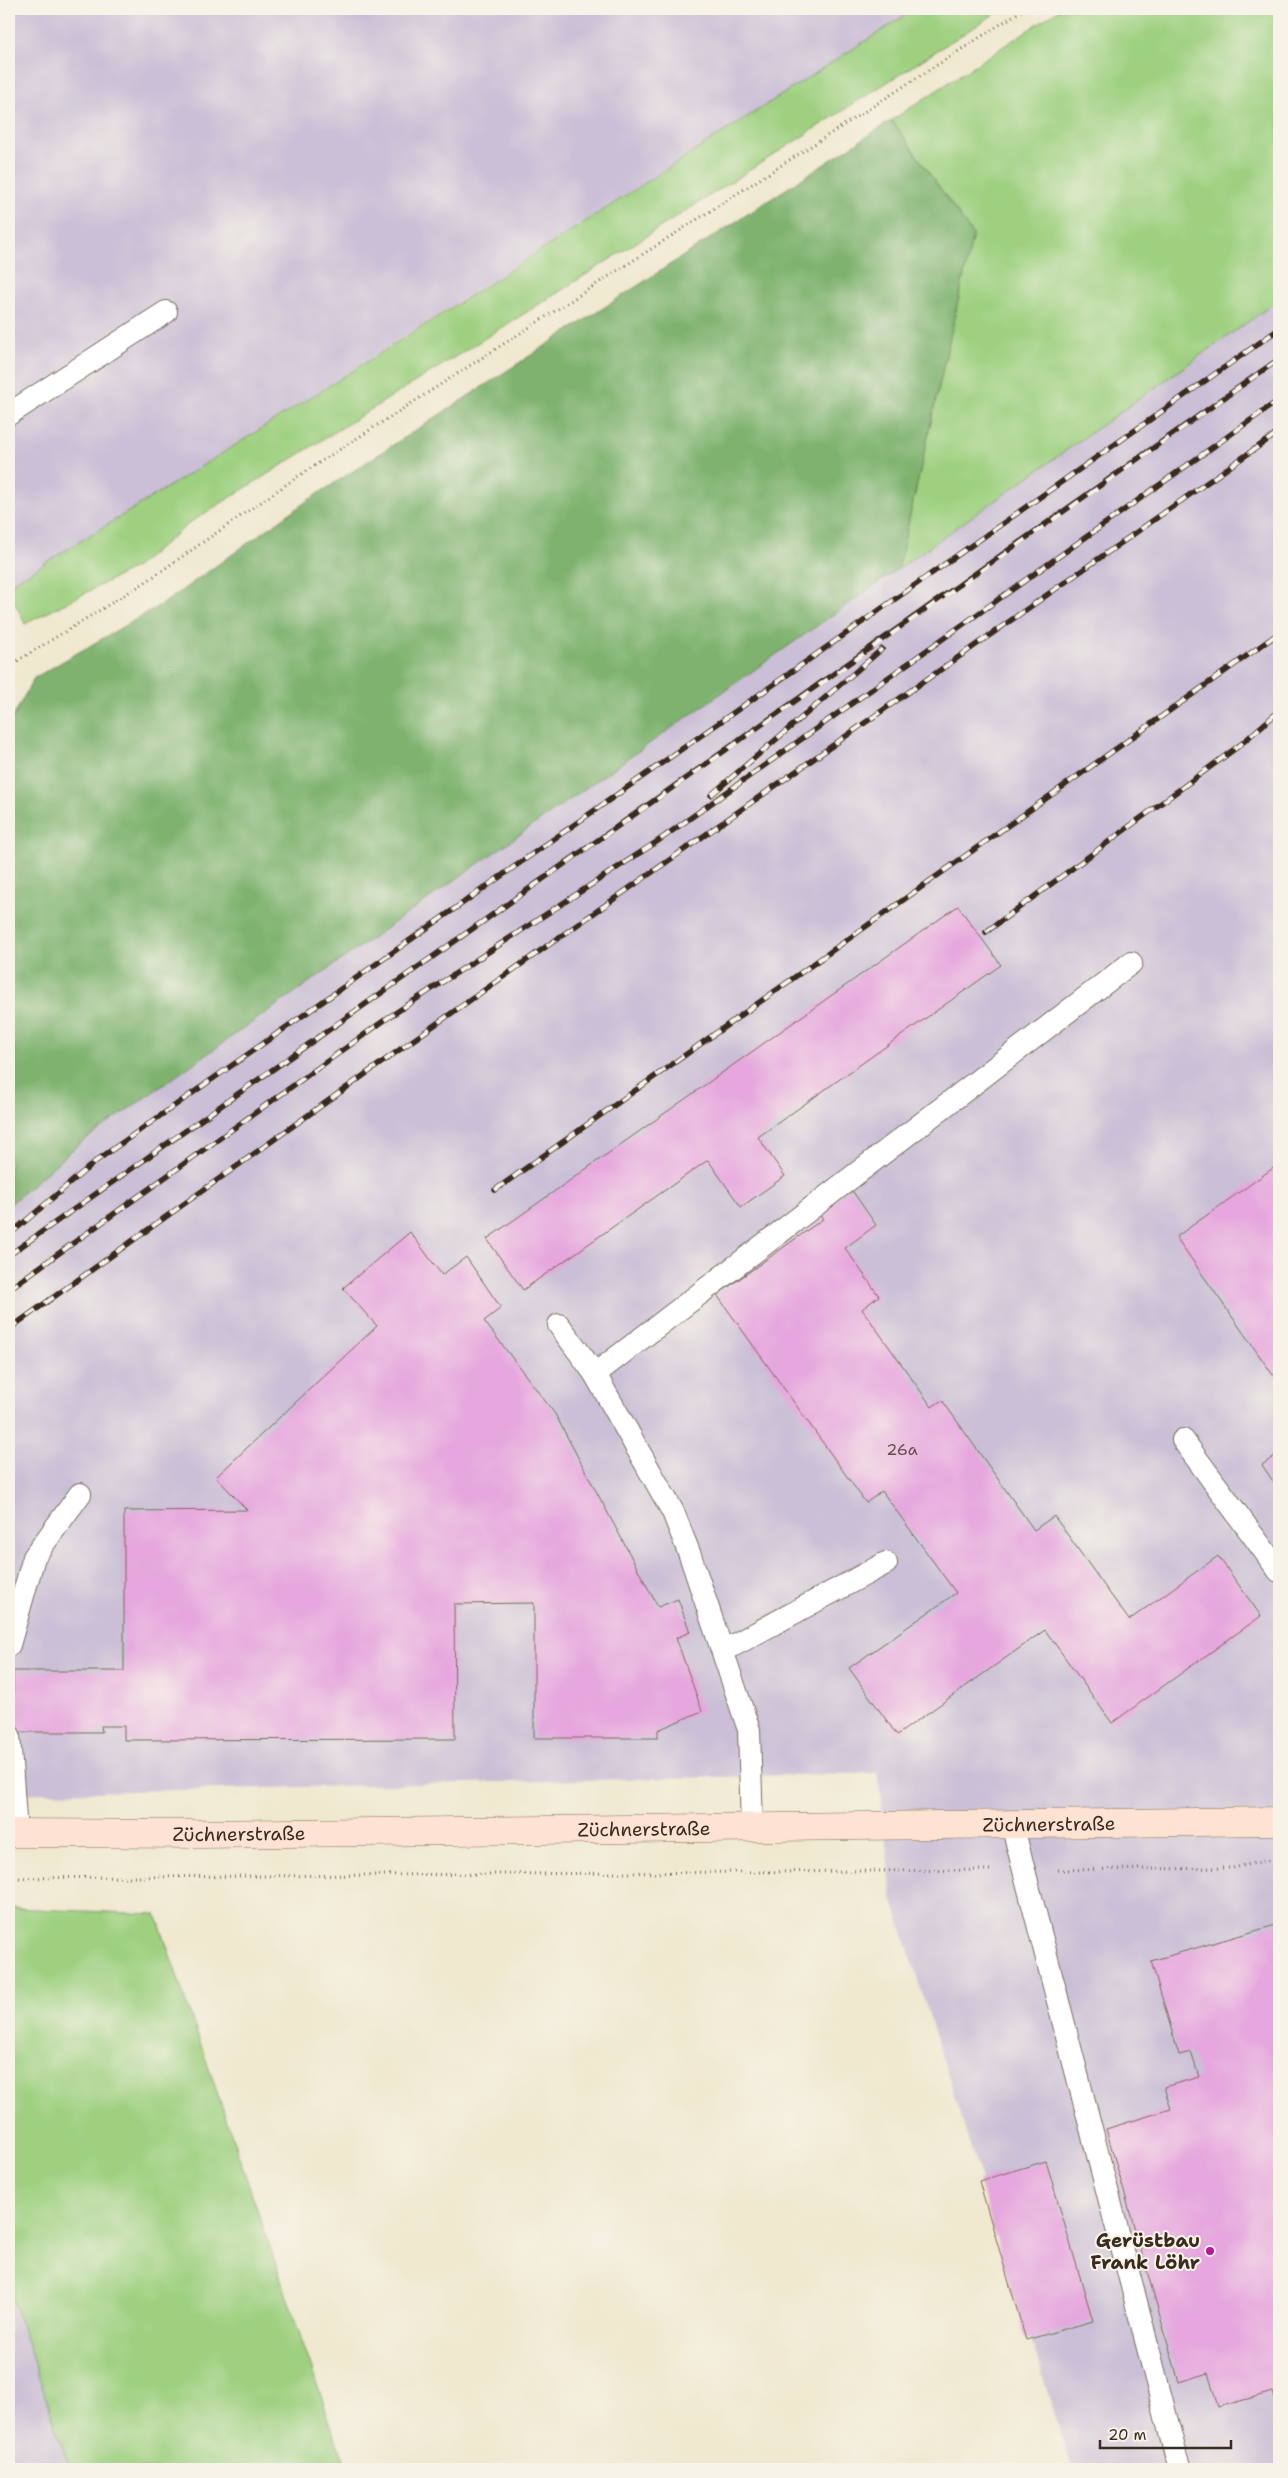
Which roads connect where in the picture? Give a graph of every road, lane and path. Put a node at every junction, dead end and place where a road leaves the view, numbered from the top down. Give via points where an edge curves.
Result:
1 (20, 9) edge
2 (1024, 9) edge
3 (9, 18) edge
4 (166, 312) dead end
5 (9, 414) edge
6 (9, 666) edge
7 (1131, 964) dead end
8 (558, 1325) dead end
9 (595, 1374) junction
10 (1183, 1440) dead end
11 (80, 1494) dead end
12 (886, 1563) dead end
13 (1279, 1571) edge
14 (9, 1645) edge
15 (723, 1651) junction
16 (9, 1735) edge
17 (1279, 1821) edge
18 (1012, 1824) junction
19 (752, 1827) junction
20 (12, 1833) edge
21 (1279, 1859) edge
22 (1024, 1870) junction
23 (9, 1878) edge
24 (1181, 2469) edge

1 - 3 path
2 - 6 path via 300,474 144,583
4 - 5 lane
7 - 9 lane
8 - 9 lane
9 - 15 lane via 672,1512
10 - 13 lane
11 - 14 lane via 34,1557
12 - 15 lane
15 - 19 lane via 749,1730
16 - 20 lane
17 - 18 street, Züchnerstraße
18 - 19 street, Züchnerstraße
18 - 22 lane
19 - 20 street, Züchnerstraße via 202,1834
21 - 22 path via 1232,1868
22 - 23 path
22 - 24 lane

